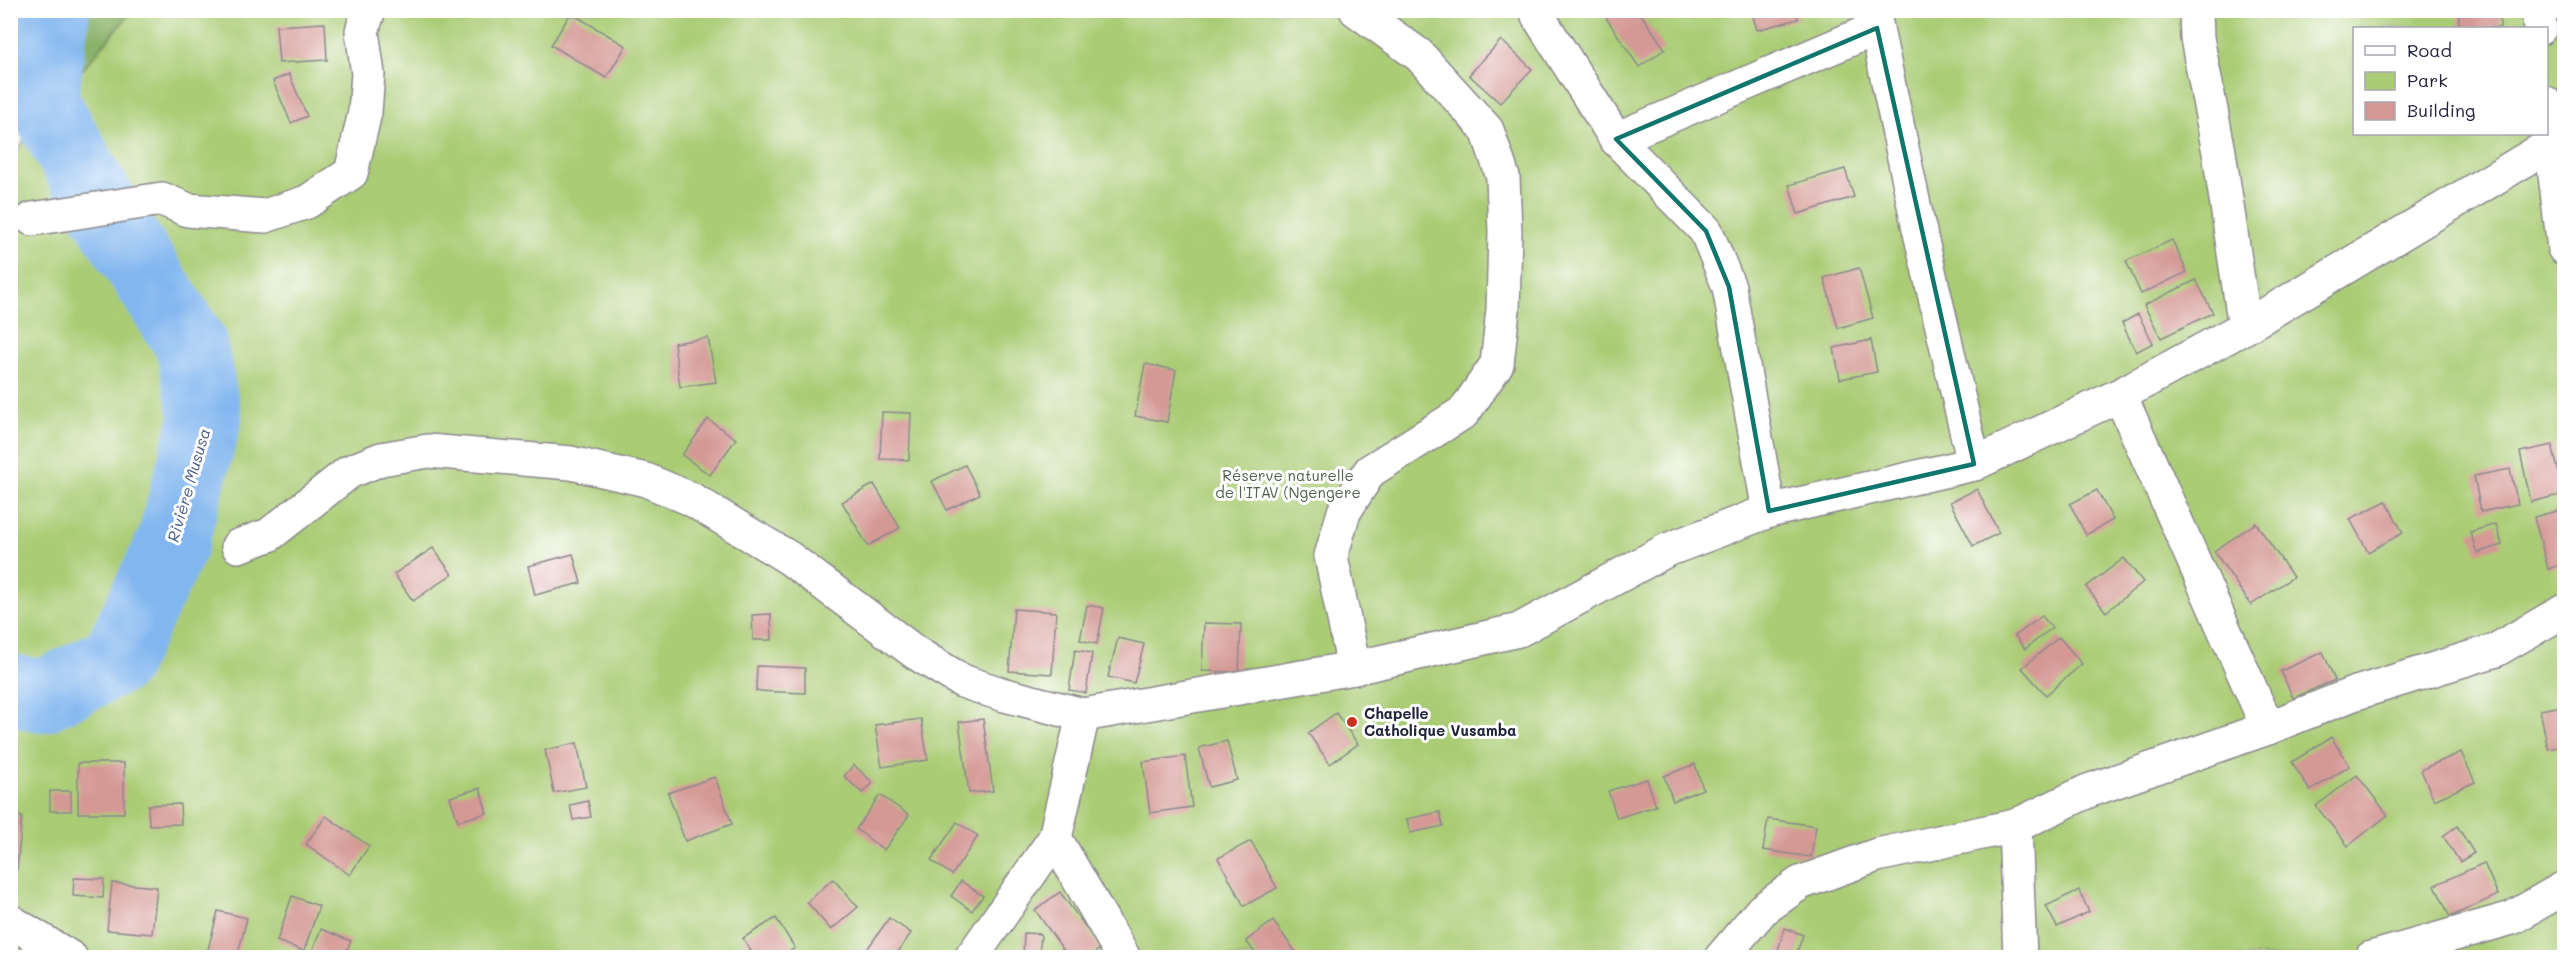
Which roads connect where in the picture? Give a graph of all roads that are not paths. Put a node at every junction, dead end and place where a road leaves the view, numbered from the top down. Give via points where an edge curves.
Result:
1 (369, 10) edge
2 (1356, 10) edge
3 (1537, 10) edge
4 (2196, 10) edge
5 (2538, 10) edge
6 (1875, 19) edge
7 (2540, 27) edge
8 (2548, 117) edge
9 (1616, 139) junction
10 (2550, 145) junction
11 (32, 219) dead end
12 (2565, 248) edge
13 (2245, 327) junction
14 (2120, 394) junction
15 (1974, 464) junction
16 (1768, 512) junction
17 (238, 546) dead end
18 (2565, 611) edge
19 (1354, 668) junction
20 (1083, 716) junction
21 (2268, 728) junction
22 (2014, 826) junction
23 (1055, 838) junction
24 (2565, 888) edge
25 (10, 921) edge
26 (71, 957) edge
27 (971, 957) edge
28 (1124, 957) edge
29 (1721, 957) edge
30 (2020, 957) edge
31 (2371, 957) edge

1 - 11 street via 362,31 368,74 365,112 351,173 307,202 265,216 188,210 162,199
2 - 19 street via 1419,55 1487,130 1503,177 1505,232 1497,364 1464,412 1370,471 1344,512 1331,556
3 - 9 street
4 - 13 street via 2197,38 2219,152
5 - 7 street
6 - 9 street
6 - 15 street
8 - 10 street
9 - 16 street via 1706,231 1729,287
10 - 12 street
10 - 13 street
13 - 14 street
14 - 15 street
14 - 21 street
15 - 16 street
16 - 19 street via 1667,550 1519,630
17 - 20 street via 269,535 349,472 381,459 428,451 571,463 646,480 691,499 789,558 916,653 962,681
18 - 21 street via 2496,650 2353,694
19 - 20 street
20 - 23 street
21 - 22 street via 2088,791
22 - 29 street via 1877,855 1800,883 1762,910
22 - 30 street
23 - 27 street
23 - 28 street
24 - 31 street via 2512,918
25 - 26 street

